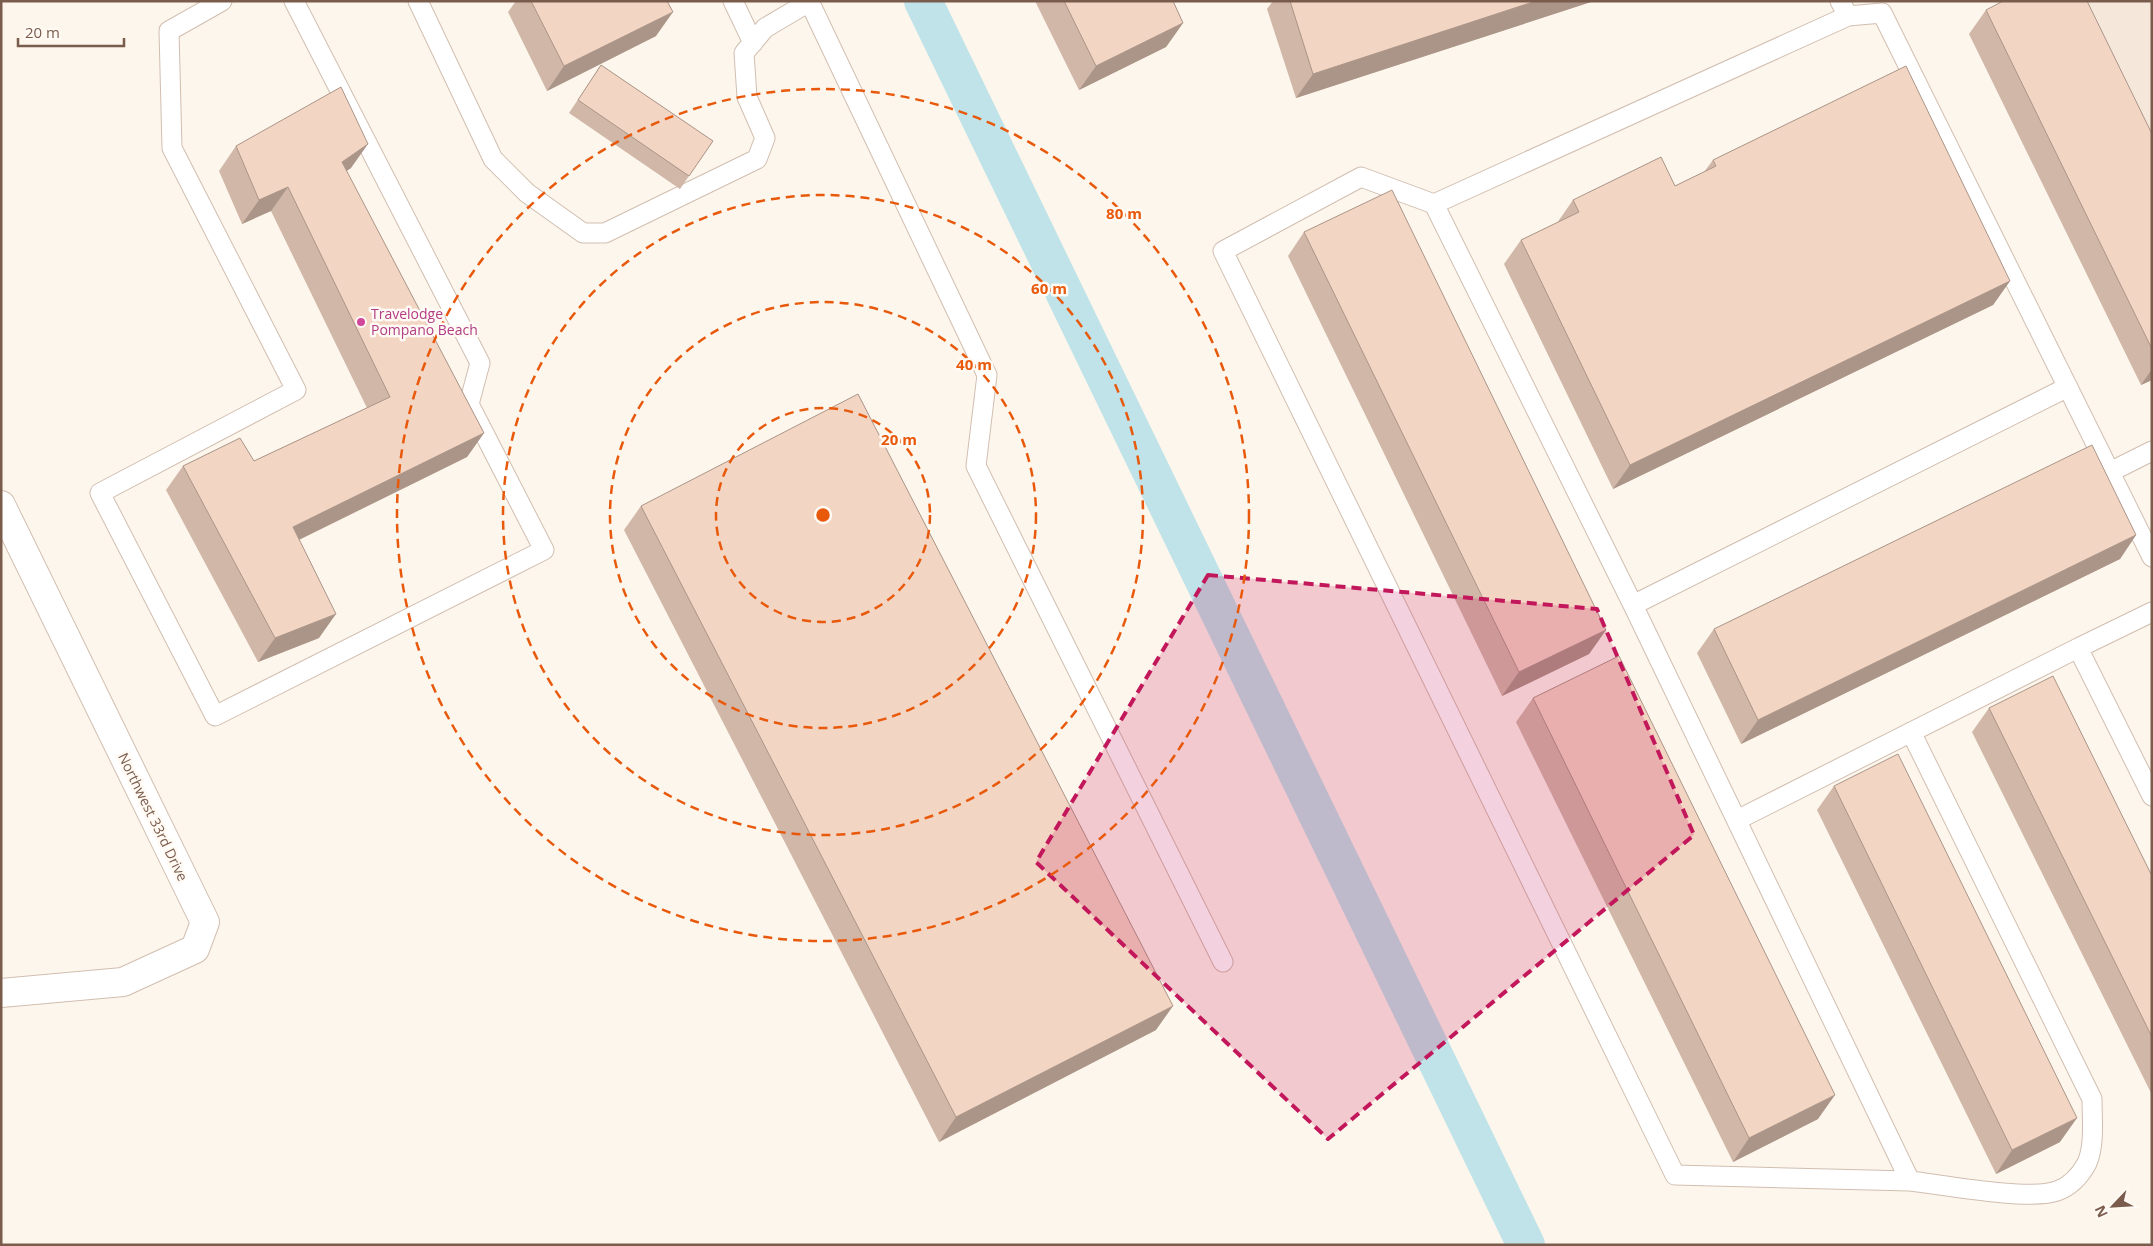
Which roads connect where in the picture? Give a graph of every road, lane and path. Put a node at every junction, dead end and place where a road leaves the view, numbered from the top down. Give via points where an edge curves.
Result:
1 (222, 1) edge
2 (294, 1) edge
3 (418, 1) edge
4 (733, 1) edge
5 (809, 2) edge
6 (1844, 9) edge
7 (753, 43) junction
8 (1434, 204) junction
9 (2068, 387) junction
10 (2152, 451) edge
11 (2110, 472) junction
12 (1, 505) edge
13 (2152, 557) edge
14 (1633, 605) junction
15 (2152, 612) edge
16 (2078, 648) junction
17 (1912, 732) junction
18 (2152, 796) edge
19 (1737, 820) junction
20 (1223, 962) dead end
21 (1, 993) edge
22 (1910, 1181) junction

1 - 2 lane via 169,32 172,148 296,390 100,493 215,716 544,550 469,404 480,363
3 - 7 lane via 493,159 527,193 583,233 605,232 757,159 765,138 747,97 744,53
4 - 7 lane
5 - 7 lane via 765,28
5 - 20 lane via 987,375 976,466
6 - 8 lane
6 - 9 lane via 1882,13
8 - 14 lane
8 - 22 lane via 1361,177 1223,251 1675,1175
9 - 11 lane
9 - 14 lane
10 - 11 lane
11 - 13 lane
12 - 21 street, Northwest 33rd Drive via 205,922 195,949 123,982
14 - 19 lane
15 - 16 lane
16 - 17 lane
16 - 18 lane
17 - 19 lane
17 - 22 lane via 2092,1099 2088,1161 2076,1181 2057,1191 2010,1193
19 - 22 lane

